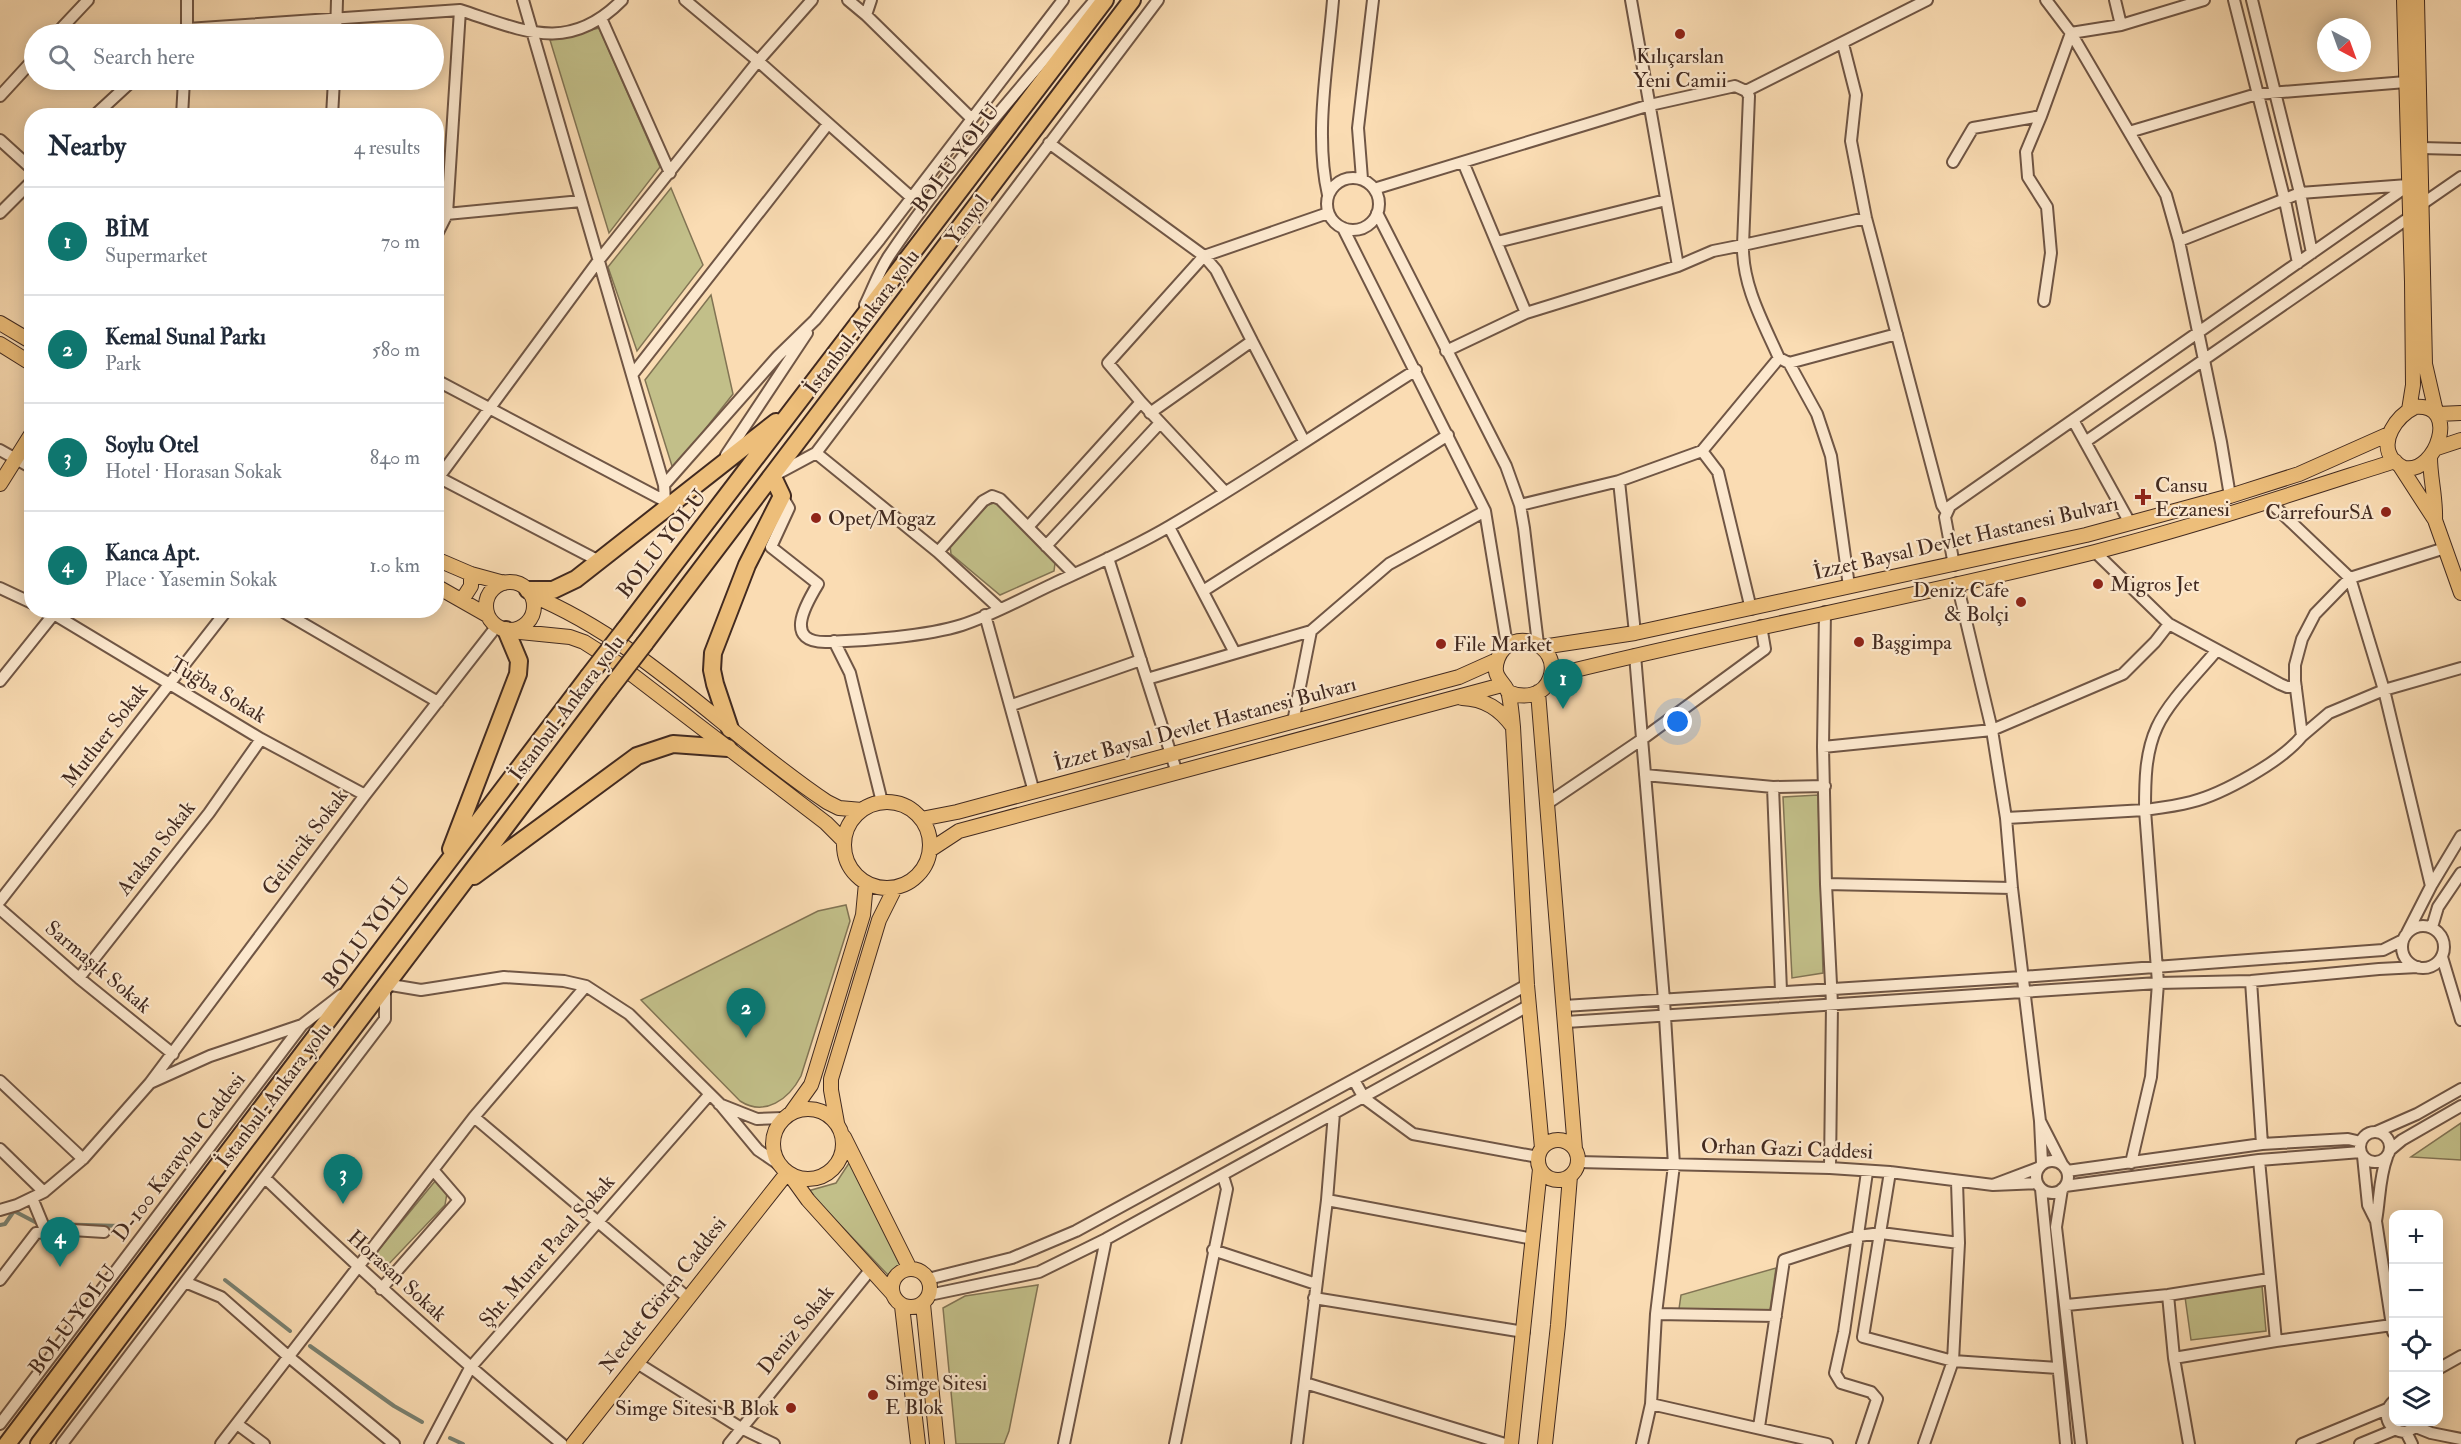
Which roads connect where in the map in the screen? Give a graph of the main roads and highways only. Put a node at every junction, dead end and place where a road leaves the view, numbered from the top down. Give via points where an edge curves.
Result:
1 (1104, 0) edge
2 (1132, 0) edge
3 (2404, 0) edge
4 (2417, 0) edge
5 (0, 323) edge
6 (24, 337) edge
7 (0, 344) edge
8 (24, 359) edge
9 (797, 404) junction
10 (2409, 410) junction
11 (2437, 413) junction
12 (2461, 413) edge
13 (2389, 434) junction
14 (2461, 440) edge
15 (24, 445) edge
16 (2434, 452) junction
17 (2397, 464) junction
18 (772, 477) junction
19 (0, 484) edge
20 (2435, 520) junction
21 (444, 562) edge
22 (471, 574) junction
23 (504, 583) junction
24 (444, 590) edge
25 (529, 593) junction
26 (2461, 593) edge
27 (462, 600) junction
28 (500, 626) junction
29 (625, 629) joint
30 (1540, 645) junction
31 (1497, 660) junction
32 (1551, 676) junction
33 (588, 677) joint
34 (1505, 688) junction
35 (1538, 692) junction
36 (1454, 697) junction
37 (1513, 727) junction
38 (730, 729) junction
39 (728, 748) junction
40 (862, 810) junction
41 (921, 819) junction
42 (844, 841) junction
43 (930, 850) junction
44 (444, 869) junction
45 (866, 883) junction
46 (458, 887) junction
47 (895, 888) junction
48 (787, 1115) junction
49 (839, 1128) junction
50 (1576, 1156) junction
51 (1540, 1158) junction
52 (785, 1170) junction
53 (1570, 1176) junction
54 (910, 1269) junction
55 (892, 1293) junction
56 (926, 1299) junction
57 (902, 1306) junction
58 (7, 1444) edge
59 (39, 1444) edge
60 (573, 1444) edge
61 (918, 1444) edge
62 (937, 1444) edge
63 (1511, 1444) edge
64 (1545, 1444) edge

1 - 9 highway, BOLU YOLU
2 - 18 highway, İstanbul-Ankara yolu
3 - 10 main road via 2413,384
4 - 11 main road via 2425,364
5 - 6 main road
7 - 8 main road
9 - 25 highway via 599,561 560,588
9 - 29 highway, BOLU YOLU
10 - 11 main road via 2427,407
10 - 13 main road, İzzet Baysal Devlet Hastanesi Bulvarı
11 - 12 main road
11 - 16 main road via 2445,434
13 - 17 main road via 2387,448
13 - 30 main road, İzzet Baysal Devlet Hastanesi Bulvarı via 2325,464 2230,496 2086,535 1635,633
14 - 16 main road, İzzet Baysal Devlet Hastanesi Bulvarı
15 - 19 main road
16 - 17 main road, İzzet Baysal Devlet Hastanesi Bulvarı via 2416,467
16 - 20 main road
17 - 20 main road
17 - 32 main road, İzzet Baysal Devlet Hastanesi Bulvarı via 2095,552
18 - 38 highway via 782,496 747,565 713,653 715,684
18 - 46 highway, İstanbul-Ankara yolu, bridge
20 - 26 main road
21 - 22 main road
22 - 23 main road
22 - 27 main road via 471,586
23 - 25 main road via 520,584
23 - 28 main road via 488,596 486,605
24 - 27 main road
25 - 28 main road via 534,607 531,619 522,627
25 - 38 main road via 562,608 626,649
27 - 28 main road
28 - 39 main road via 585,642
28 - 44 highway via 519,661 518,674
29 - 33 highway, İstanbul-Ankara yolu, bridge
30 - 31 main road via 1524,640 1507,645
30 - 32 main road via 1551,659
31 - 34 main road via 1497,678
31 - 41 main road, İzzet Baysal Devlet Hastanesi Bulvarı via 1459,677 1172,756
32 - 35 main road
33 - 44 highway, BOLU YOLU
34 - 35 main road via 1525,696
34 - 36 main road, İzzet Baysal Devlet Hastanesi Bulvarı
34 - 37 main road
35 - 50 main road
36 - 37 main road via 1485,702
36 - 43 main road, İzzet Baysal Devlet Hastanesi Bulvarı via 959,831
37 - 51 main road
38 - 40 main road via 832,805
39 - 42 main road
39 - 46 highway via 673,744 637,756
40 - 41 main road via 882,802 900,804
40 - 42 main road via 849,824
41 - 43 main road via 929,834
42 - 45 main road via 851,870
43 - 47 main road via 917,876
44 - 58 highway, BOLU YOLU
45 - 47 main road
45 - 48 main road via 863,915 814,1076 805,1095
46 - 59 highway, İstanbul-Ankara yolu
47 - 49 main road via 879,920 831,1079
48 - 49 main road via 811,1108 821,1111
48 - 52 main road via 777,1126 772,1141
49 - 52 main road via 842,1152 832,1170 810,1180
49 - 54 main road
50 - 51 main road via 1570,1144 1558,1140 1550,1142
50 - 53 main road
51 - 53 main road via 1549,1178 1561,1180
51 - 63 main road
52 - 55 main road
52 - 60 main road, Necdet Gören Caddesi
53 - 64 main road
54 - 55 main road via 896,1277
54 - 56 main road via 920,1271 928,1279
55 - 57 main road
56 - 57 main road via 913,1308
56 - 62 main road
57 - 61 main road

